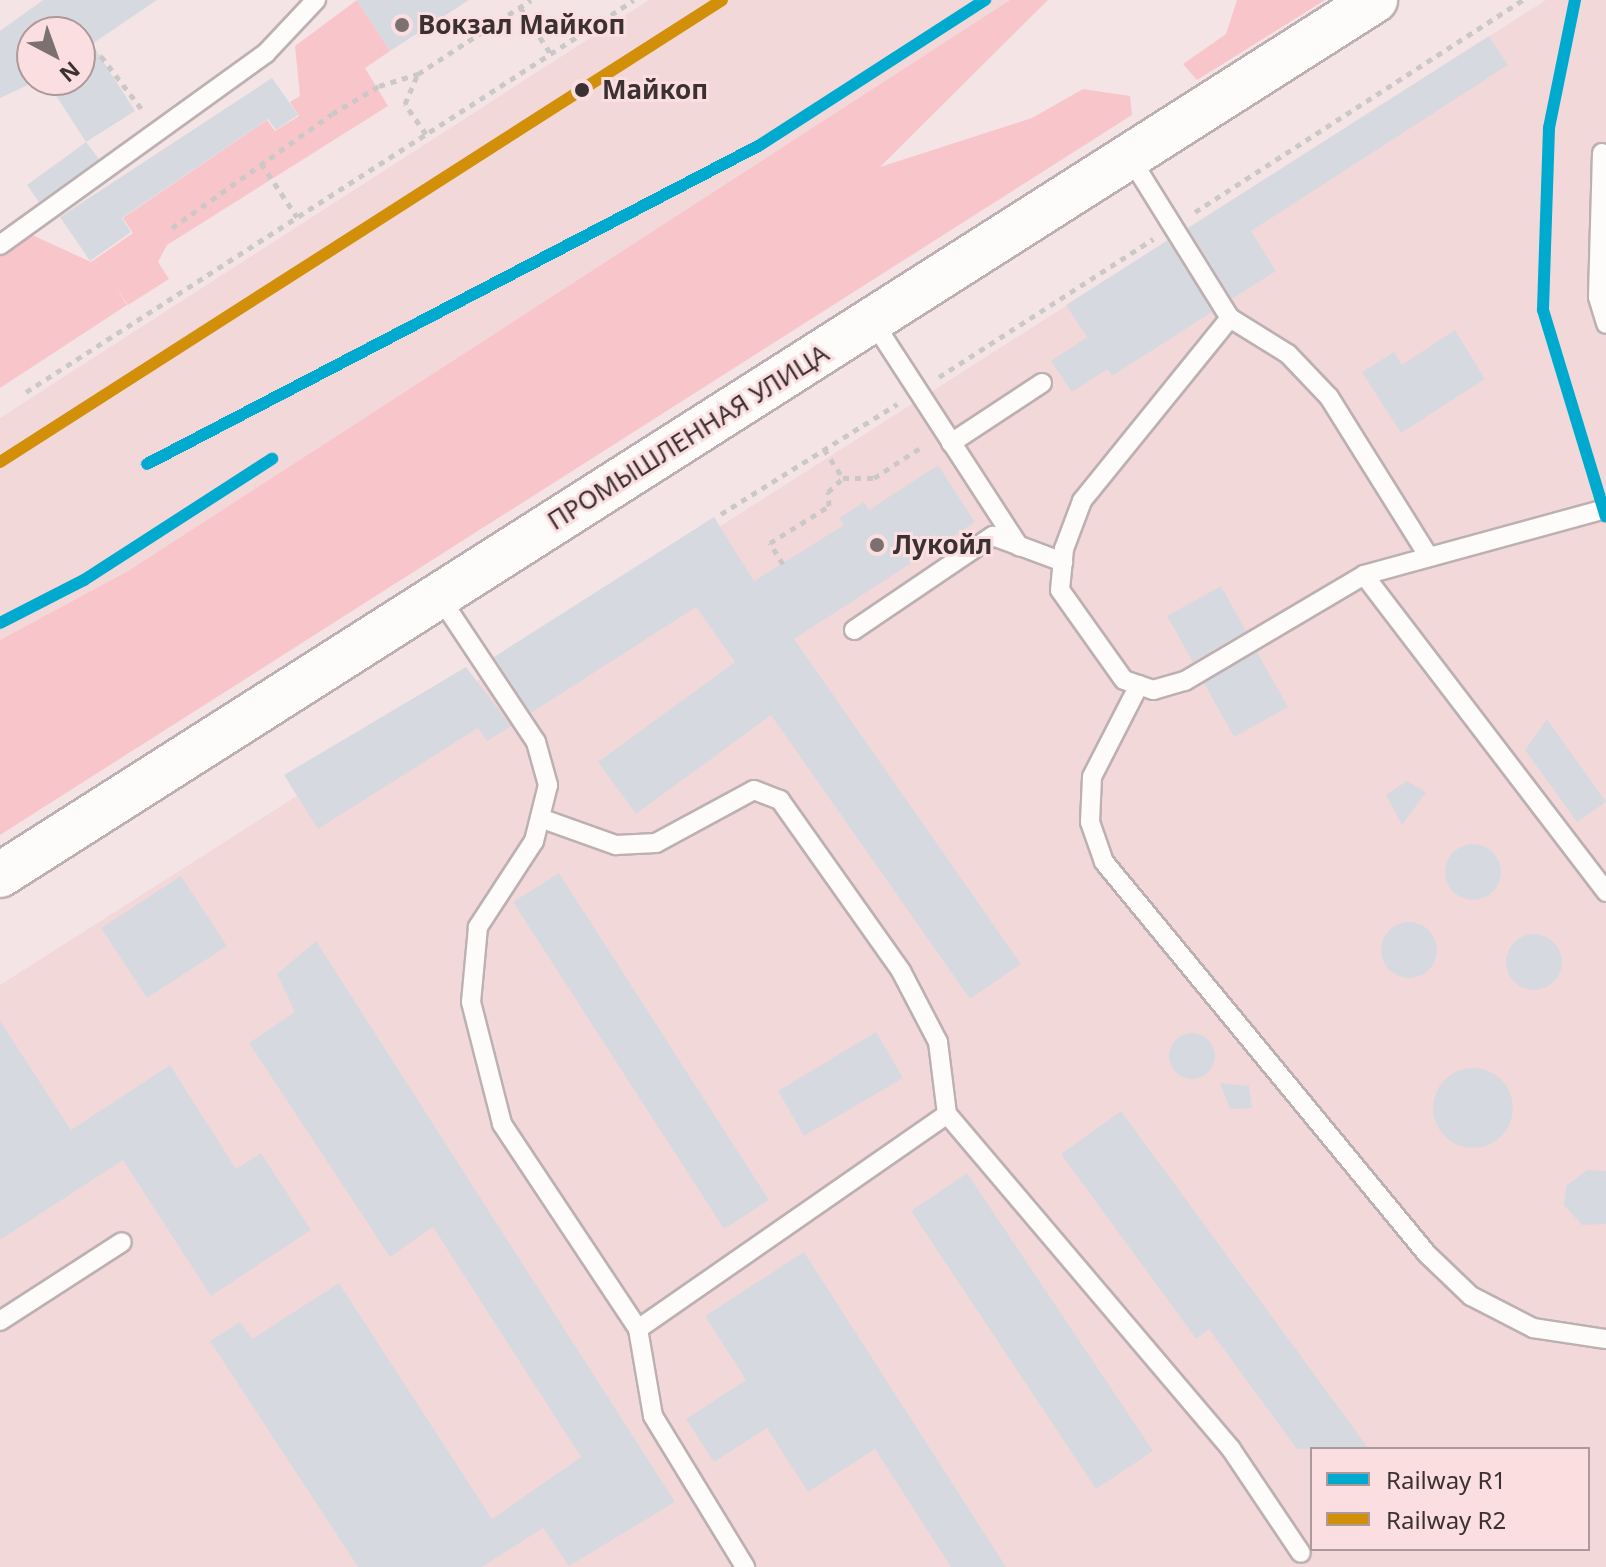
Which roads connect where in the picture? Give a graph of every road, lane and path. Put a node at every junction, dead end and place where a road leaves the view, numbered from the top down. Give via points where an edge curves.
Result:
1 (316, 0) edge
2 (634, 0) edge
3 (1375, 0) edge
4 (1523, 0) edge
5 (524, 3) edge
6 (96, 53) edge
7 (551, 54) junction
8 (418, 74) junction
9 (160, 132) junction
10 (426, 134) junction
11 (1602, 153) dead end
12 (1129, 156) junction
13 (261, 163) junction
14 (297, 217) junction
15 (1173, 226) junction
16 (172, 228) dead end
17 (0, 245) edge
18 (1230, 318) junction
19 (872, 320) junction
20 (1606, 324) edge
21 (1042, 383) dead end
22 (918, 390) junction
23 (26, 392) dead end
24 (948, 437) junction
25 (824, 449) junction
26 (843, 478) junction
27 (1606, 509) edge
28 (721, 514) dead end
29 (1019, 546) junction
30 (1427, 554) junction
31 (1063, 562) junction
32 (783, 564) dead end
33 (1364, 575) junction
34 (439, 596) junction
35 (854, 630) dead end
36 (1139, 685) junction
37 (540, 818) junction
38 (0, 875) edge
39 (1606, 892) edge
40 (947, 1114) junction
41 (122, 1242) dead end
42 (0, 1321) edge
43 (638, 1329) junction
44 (1606, 1339) edge
45 (1301, 1553) dead end
46 (745, 1567) edge

1 - 9 lane via 266,53
2 - 7 path
3 - 12 main road, ПРОМЫШЛЕННАЯ УЛИЦА
4 - 15 path
5 - 7 path
5 - 8 path
6 - 9 path
7 - 10 path
8 - 10 path via 405,104
8 - 13 path via 379,86
9 - 17 lane
10 - 14 path
11 - 20 lane via 1598,297
12 - 15 lane
12 - 19 main road, ПРОМЫШЛЕННАЯ УЛИЦА
13 - 14 path
13 - 16 path
14 - 23 path
15 - 18 lane
15 - 22 path
18 - 30 lane via 1288,354 1329,397
18 - 31 lane via 1082,501
19 - 22 lane
19 - 34 main road, ПРОМЫШЛЕННАЯ УЛИЦА
21 - 24 lane
22 - 24 lane
22 - 25 path
24 - 26 path via 874,478
24 - 29 lane
25 - 26 path
25 - 28 path
26 - 32 path via 828,492 829,506 770,543
27 - 30 lane
29 - 31 lane
29 - 35 lane via 993,536
30 - 33 lane
31 - 36 lane via 1060,590 1072,614 1107,662
33 - 36 lane via 1185,681 1153,690
33 - 39 lane
34 - 37 lane via 536,742 548,785
34 - 38 main road, ПРОМЫШЛЕННАЯ УЛИЦА
36 - 44 lane via 1092,777 1090,822 1104,862 1471,1296 1533,1328
37 - 40 lane via 616,845 656,843 754,790 780,800 901,971 938,1042
37 - 43 lane via 534,841 478,927 471,1002 502,1124
40 - 43 lane
40 - 45 lane via 1239,1459
41 - 42 lane
43 - 46 lane via 653,1416

